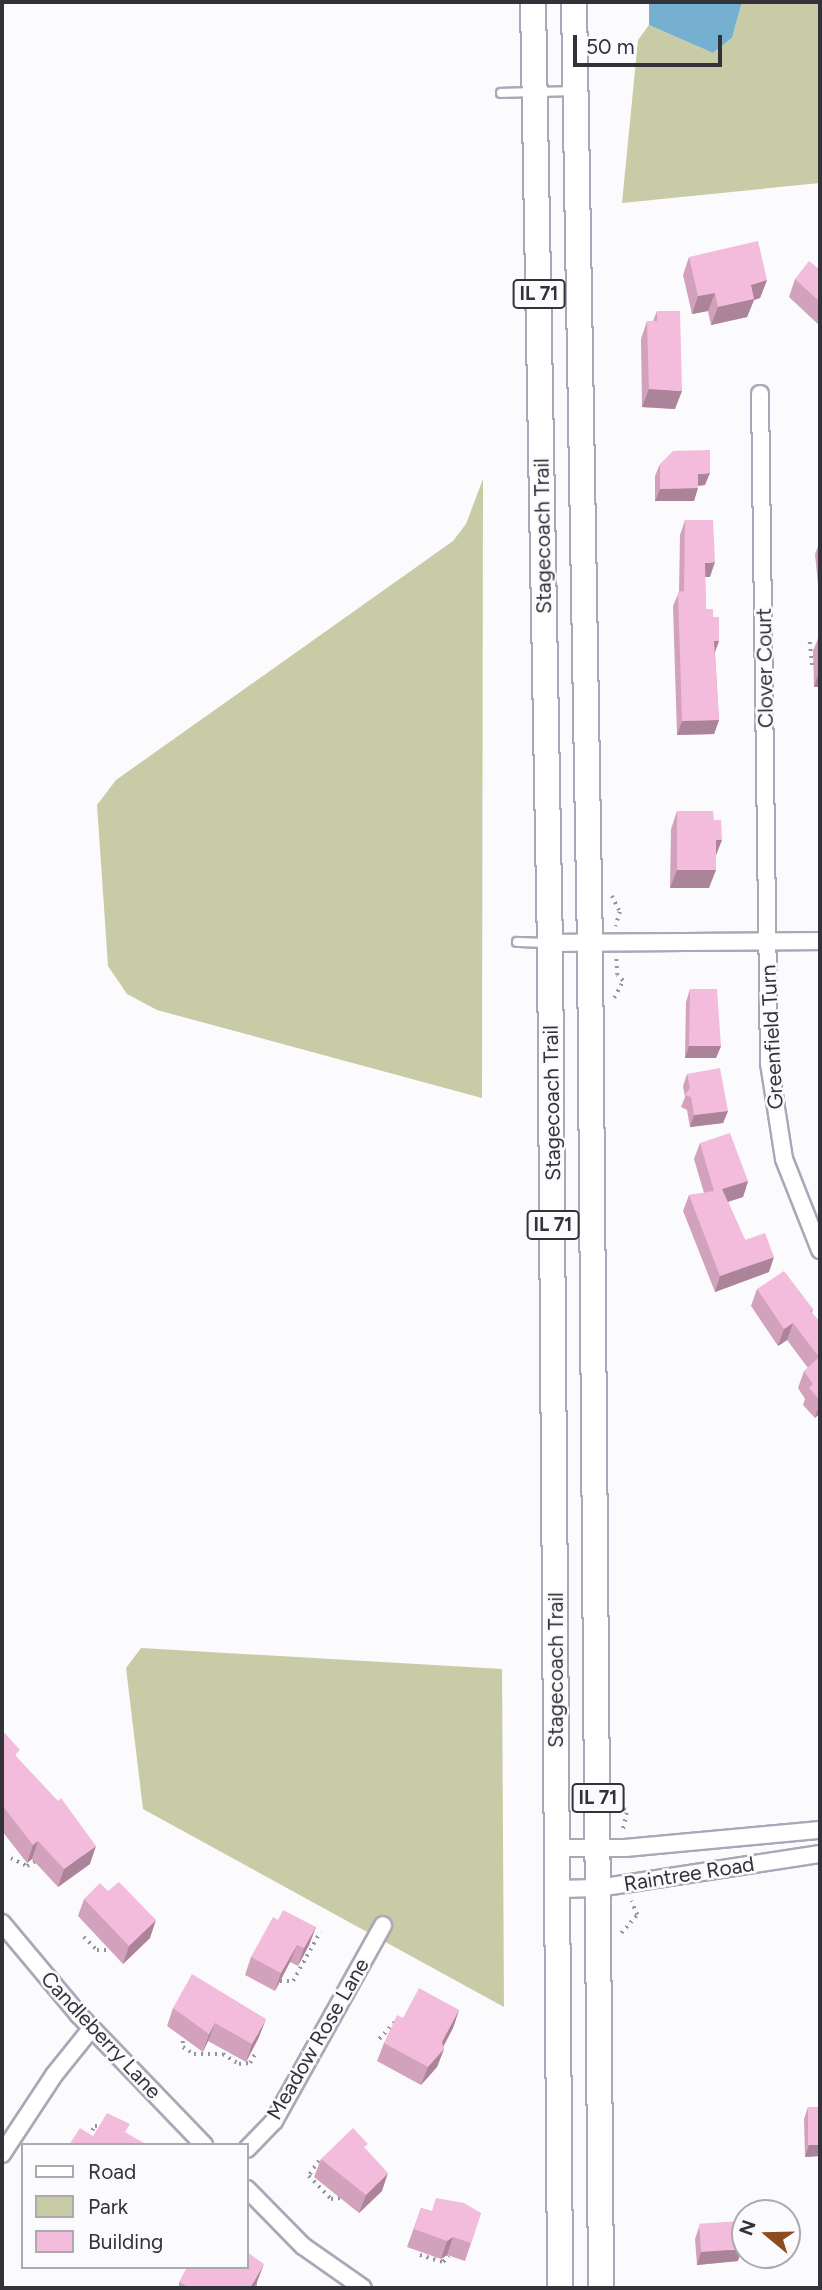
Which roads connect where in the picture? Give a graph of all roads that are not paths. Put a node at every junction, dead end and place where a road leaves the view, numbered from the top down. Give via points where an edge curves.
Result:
1 (533, 2) edge
2 (574, 2) edge
3 (575, 91) junction
4 (535, 92) junction
5 (501, 93) dead end
6 (760, 394) dead end
7 (820, 941) edge
8 (517, 942) dead end
9 (550, 943) junction
10 (768, 943) junction
11 (590, 944) junction
12 (820, 1250) edge
13 (820, 1830) edge
14 (598, 1847) junction
15 (558, 1848) junction
16 (820, 1854) edge
17 (598, 1888) junction
18 (558, 1889) junction
19 (2, 1923) edge
20 (383, 1925) dead end
21 (92, 2029) junction
22 (202, 2143) edge
23 (248, 2148) edge
24 (2, 2154) edge
25 (248, 2190) edge
26 (363, 2288) edge
27 (560, 2288) edge
28 (601, 2288) edge

1 - 4 main road, Stagecoach Trail / IL 71
2 - 3 main road, Stagecoach Trail / IL 71
3 - 4 lane
3 - 11 main road, Stagecoach Trail / IL 71
4 - 5 lane
4 - 9 main road, Stagecoach Trail / IL 71
6 - 10 street, Clover Court
7 - 10 street
8 - 9 lane
9 - 11 street
9 - 15 main road, Stagecoach Trail / IL 71
10 - 11 street
10 - 12 street, Greenfield Turn via 773,1102 784,1159
11 - 14 main road, Stagecoach Trail / IL 71
13 - 14 street, Raintree Road
14 - 15 street, Raintree Road
14 - 17 main road, Stagecoach Trail / IL 71
15 - 18 main road, Stagecoach Trail / IL 71
16 - 17 street, Raintree Road
17 - 18 street, Raintree Road
17 - 28 main road, Stagecoach Trail / IL 71
18 - 27 main road, Stagecoach Trail / IL 71
19 - 21 street, Candleberry Lane
20 - 23 street, Meadow Rose Lane via 274,2121
21 - 22 street, Candleberry Lane
21 - 24 street via 54,2075
25 - 26 street via 303,2246

